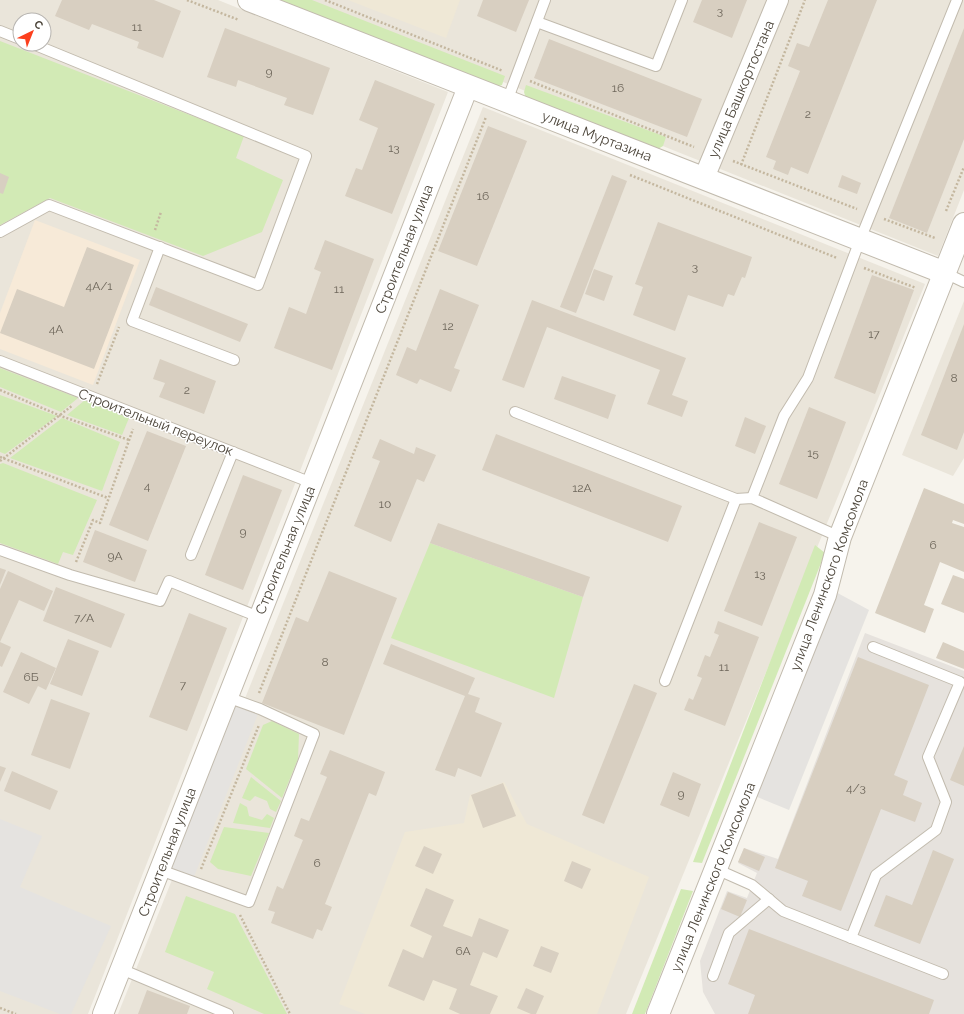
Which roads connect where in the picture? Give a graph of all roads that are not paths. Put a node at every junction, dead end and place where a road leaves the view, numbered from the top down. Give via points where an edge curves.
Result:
1 (249, 0) edge
2 (545, 0) edge
3 (682, 0) edge
4 (778, 0) edge
5 (957, 0) edge
6 (537, 22) junction
7 (0, 31) edge
8 (12, 36) edge
9 (52, 52) edge
10 (468, 87) junction
11 (507, 101) junction
12 (704, 178) junction
13 (964, 224) edge
14 (0, 232) edge
15 (860, 240) junction
16 (160, 247) junction
17 (954, 278) edge
18 (234, 360) dead end
19 (0, 361) edge
20 (515, 412) dead end
21 (233, 452) junction
22 (312, 483) junction
23 (752, 498) junction
24 (736, 499) junction
25 (840, 537) junction
26 (0, 550) edge
27 (191, 555) dead end
28 (259, 617) junction
29 (873, 647) dead end
30 (665, 681) dead end
31 (227, 698) junction
32 (716, 869) junction
33 (160, 870) junction
34 (769, 899) junction
35 (851, 938) junction
36 (121, 969) junction
37 (943, 974) dead end
38 (714, 976) dead end
39 (103, 1014) edge
40 (228, 1014) edge
41 (658, 1014) edge

1 - 10 street, улица Муртазина
2 - 6 lane
3 - 6 lane via 656,66
4 - 12 street, улица Башкортостана
5 - 15 lane
6 - 11 lane
7 - 8 lane
9 - 16 lane via 306,156 258,285
10 - 11 street, улица Муртазина
10 - 22 street, Строительная улица
11 - 12 street, улица Муртазина
12 - 15 street, улица Муртазина
13 - 17 street, улица Ленинского Комсомола
14 - 16 lane via 49,205
15 - 17 street, улица Муртазина
15 - 23 lane via 808,378 784,416
16 - 18 lane via 132,321
17 - 25 street, улица Ленинского Комсомола
19 - 21 lane, Строительный переулок
20 - 24 lane
21 - 22 lane, Строительный переулок
21 - 27 lane
22 - 28 street, Строительная улица
23 - 24 lane
23 - 25 lane
24 - 30 lane
25 - 32 street, улица Ленинского Комсомола via 825,594
26 - 28 lane via 70,575 160,600 168,581
28 - 31 street, Строительная улица
29 - 35 lane via 960,682 928,757 946,802 936,830 876,875
31 - 33 street, Строительная улица
31 - 33 lane via 264,711 314,734 249,902
32 - 34 lane via 752,885
32 - 41 street, улица Ленинского Комсомола
33 - 36 street, Строительная улица
34 - 35 lane via 783,911
34 - 38 lane via 729,933
35 - 37 lane
36 - 39 street, Строительная улица
36 - 40 lane

